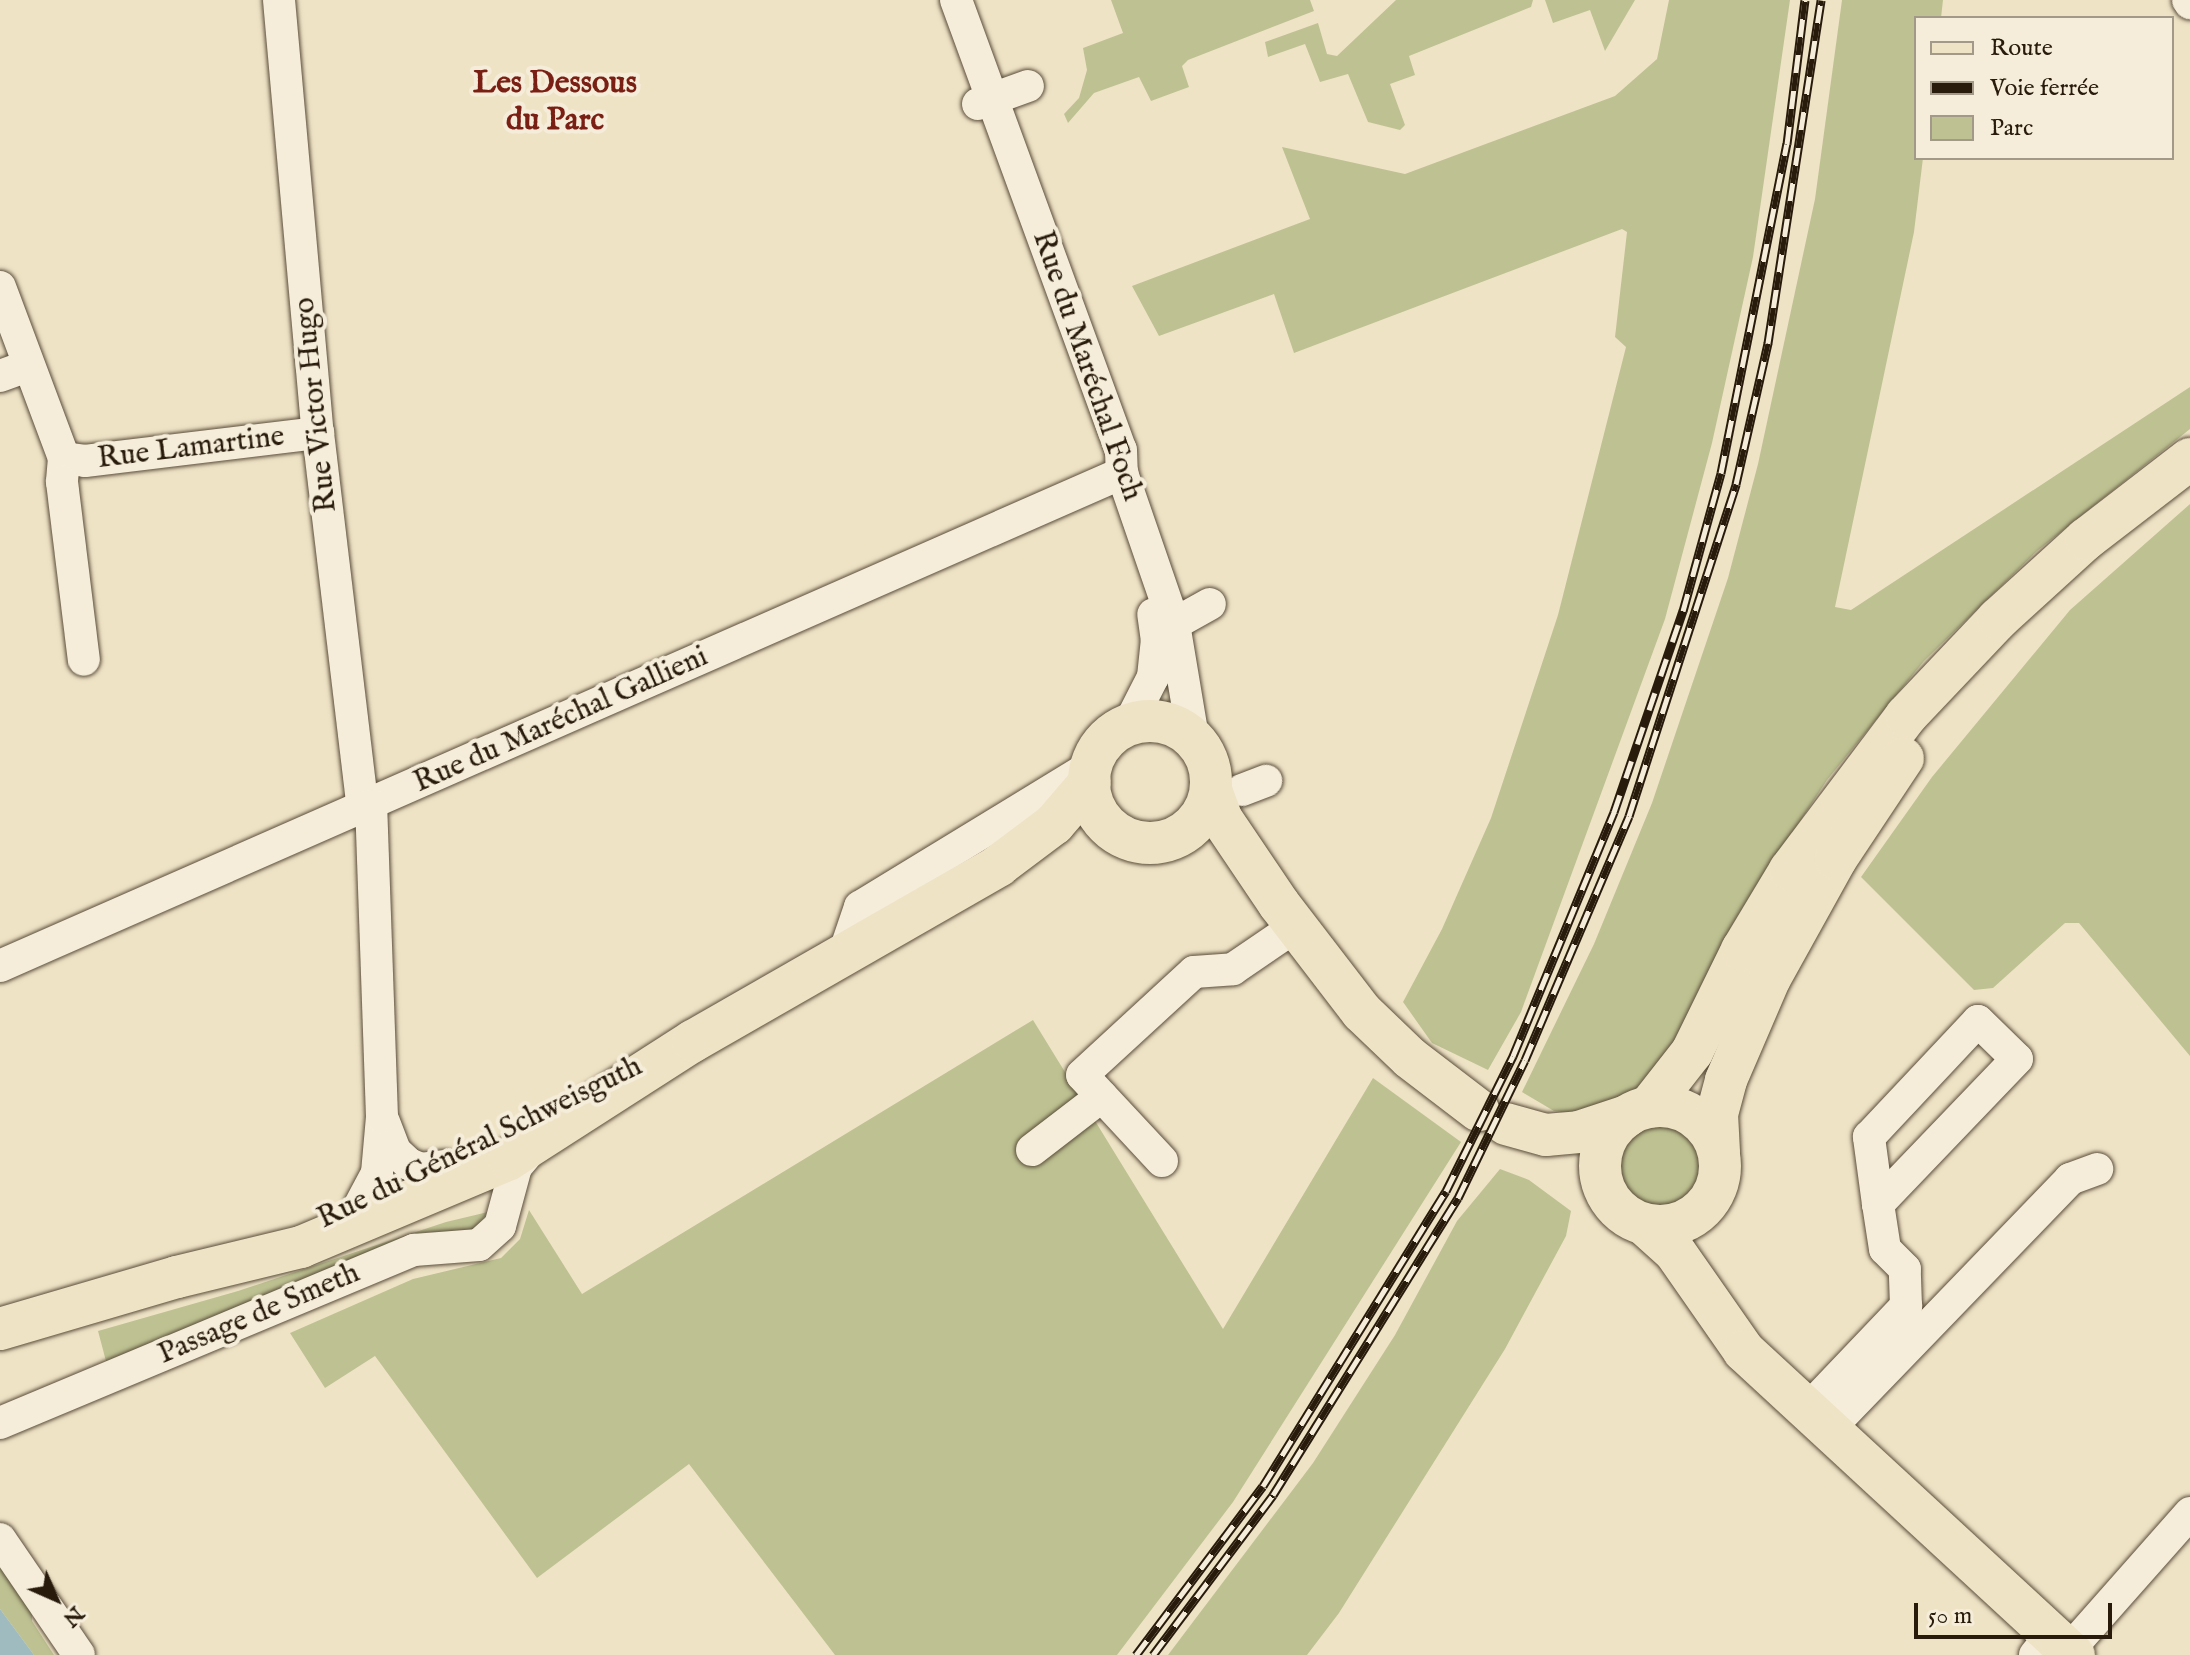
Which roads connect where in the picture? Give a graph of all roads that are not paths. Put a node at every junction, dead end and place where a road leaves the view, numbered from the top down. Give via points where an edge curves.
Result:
1 (279, 0) edge
2 (938, 0) edge
3 (956, 0) edge
4 (1028, 86) dead end
5 (986, 101) junction
6 (0, 287) edge
7 (14, 371) edge
8 (318, 433) junction
9 (64, 458) junction
10 (2190, 459) edge
11 (1113, 477) junction
12 (2038, 584) junction
13 (1210, 604) dead end
14 (1174, 624) junction
15 (84, 660) dead end
16 (1128, 726) junction
17 (1193, 738) junction
18 (1091, 773) junction
19 (1240, 787) junction
20 (367, 806) junction
21 (1118, 834) junction
22 (1177, 837) junction
23 (998, 866) junction
24 (1288, 915) junction
25 (844, 954) junction
26 (0, 966) edge
27 (693, 1041) junction
28 (1102, 1096) junction
29 (1478, 1110) dead end
30 (1638, 1112) junction
31 (382, 1117) junction
32 (532, 1148) junction
33 (1032, 1150) dead end
34 (1719, 1152) junction
35 (1162, 1161) dead end
36 (2097, 1169) dead end
37 (451, 1174) junction
38 (1603, 1184) junction
39 (1878, 1204) junction
40 (360, 1205) junction
41 (502, 1206) junction
42 (1703, 1209) junction
43 (1645, 1225) junction
44 (177, 1277) junction
45 (1706, 1297) junction
46 (0, 1329) edge
47 (1818, 1420) junction
48 (0, 1423) edge
49 (2190, 1513) edge
50 (0, 1539) edge
51 (2057, 1649) edge
52 (79, 1655) edge

1 - 8 street, Rue Victor Hugo
2 - 5 street, Rue du Maréchal Foch
3 - 5 street, Rue du Maréchal Foch
4 - 5 street
5 - 11 street, Rue du Maréchal Foch via 1121,450
6 - 7 street, Rue Lamartine
7 - 9 street, Rue Lamartine
8 - 9 street, Rue Lamartine via 85,461
8 - 20 street, Rue Victor Hugo
9 - 15 street, Rue Lamartine via 62,482
10 - 12 main road via 2116,514
11 - 14 street, Rue du Maréchal Foch
11 - 16 street, Rue du Maréchal Foch via 1157,641 1149,694
11 - 20 street, Rue du Maréchal Gallieni
12 - 30 main road via 1941,678 1843,794 1763,914 1692,1052
12 - 34 main road via 1922,728 1799,924 1726,1080 1717,1114
13 - 14 street
14 - 17 street, Rue du Maréchal Foch
16 - 17 main road via 1162,722
16 - 18 main road via 1106,741
17 - 19 main road via 1208,762
18 - 21 main road via 1095,807
18 - 23 main road, Rue du Général Schweisguth via 1054,824
18 - 25 street via 860,907
19 - 22 main road
19 - 24 main road via 1221,818
20 - 26 street, Rue du Maréchal Gallieni
20 - 31 street, Rue Victor Hugo
21 - 22 main road via 1147,843
21 - 23 main road, Rue du Général Schweisguth via 1071,837
22 - 24 main road via 1238,870
23 - 25 main road, Rue du Général Schweisguth
24 - 28 street via 1233,969 1194,972 1082,1075
24 - 29 main road via 1362,1012 1410,1058
25 - 27 main road, Rue du Général Schweisguth
27 - 32 main road, Rue du Général Schweisguth
27 - 37 main road, Rue du Général Schweisguth
28 - 33 street
28 - 35 street
30 - 34 main road via 1667,1106 1700,1121
30 - 38 main road via 1603,1146
30 - 38 main road via 1603,1128 1568,1133 1546,1135 1506,1124
31 - 37 street, Rue Victor Hugo via 402,1159 421,1169
31 - 40 street, Rue Victor Hugo via 376,1180
32 - 37 main road, Rue du Général Schweisguth
32 - 41 street, Passage de Smeth via 517,1164
34 - 42 main road via 1719,1183
36 - 47 street via 2070,1179
37 - 40 main road, Rue du Général Schweisguth
37 - 41 street via 484,1187
37 - 44 main road, Rue du Général Schweisguth via 310,1244
38 - 43 main road via 1612,1202
39 - 39 street via 1869,1137 1978,1021 2017,1059
39 - 47 street via 1885,1249 1905,1269 1906,1306
40 - 44 main road, Rue du Général Schweisguth
41 - 48 street, Passage de Smeth via 500,1226 479,1245 414,1250
42 - 43 main road via 1675,1224
42 - 45 main road
43 - 45 main road via 1675,1252
44 - 46 main road, Rue du Général Schweisguth
45 - 47 main road via 1744,1351
47 - 51 main road
49 - 51 street
50 - 52 street

